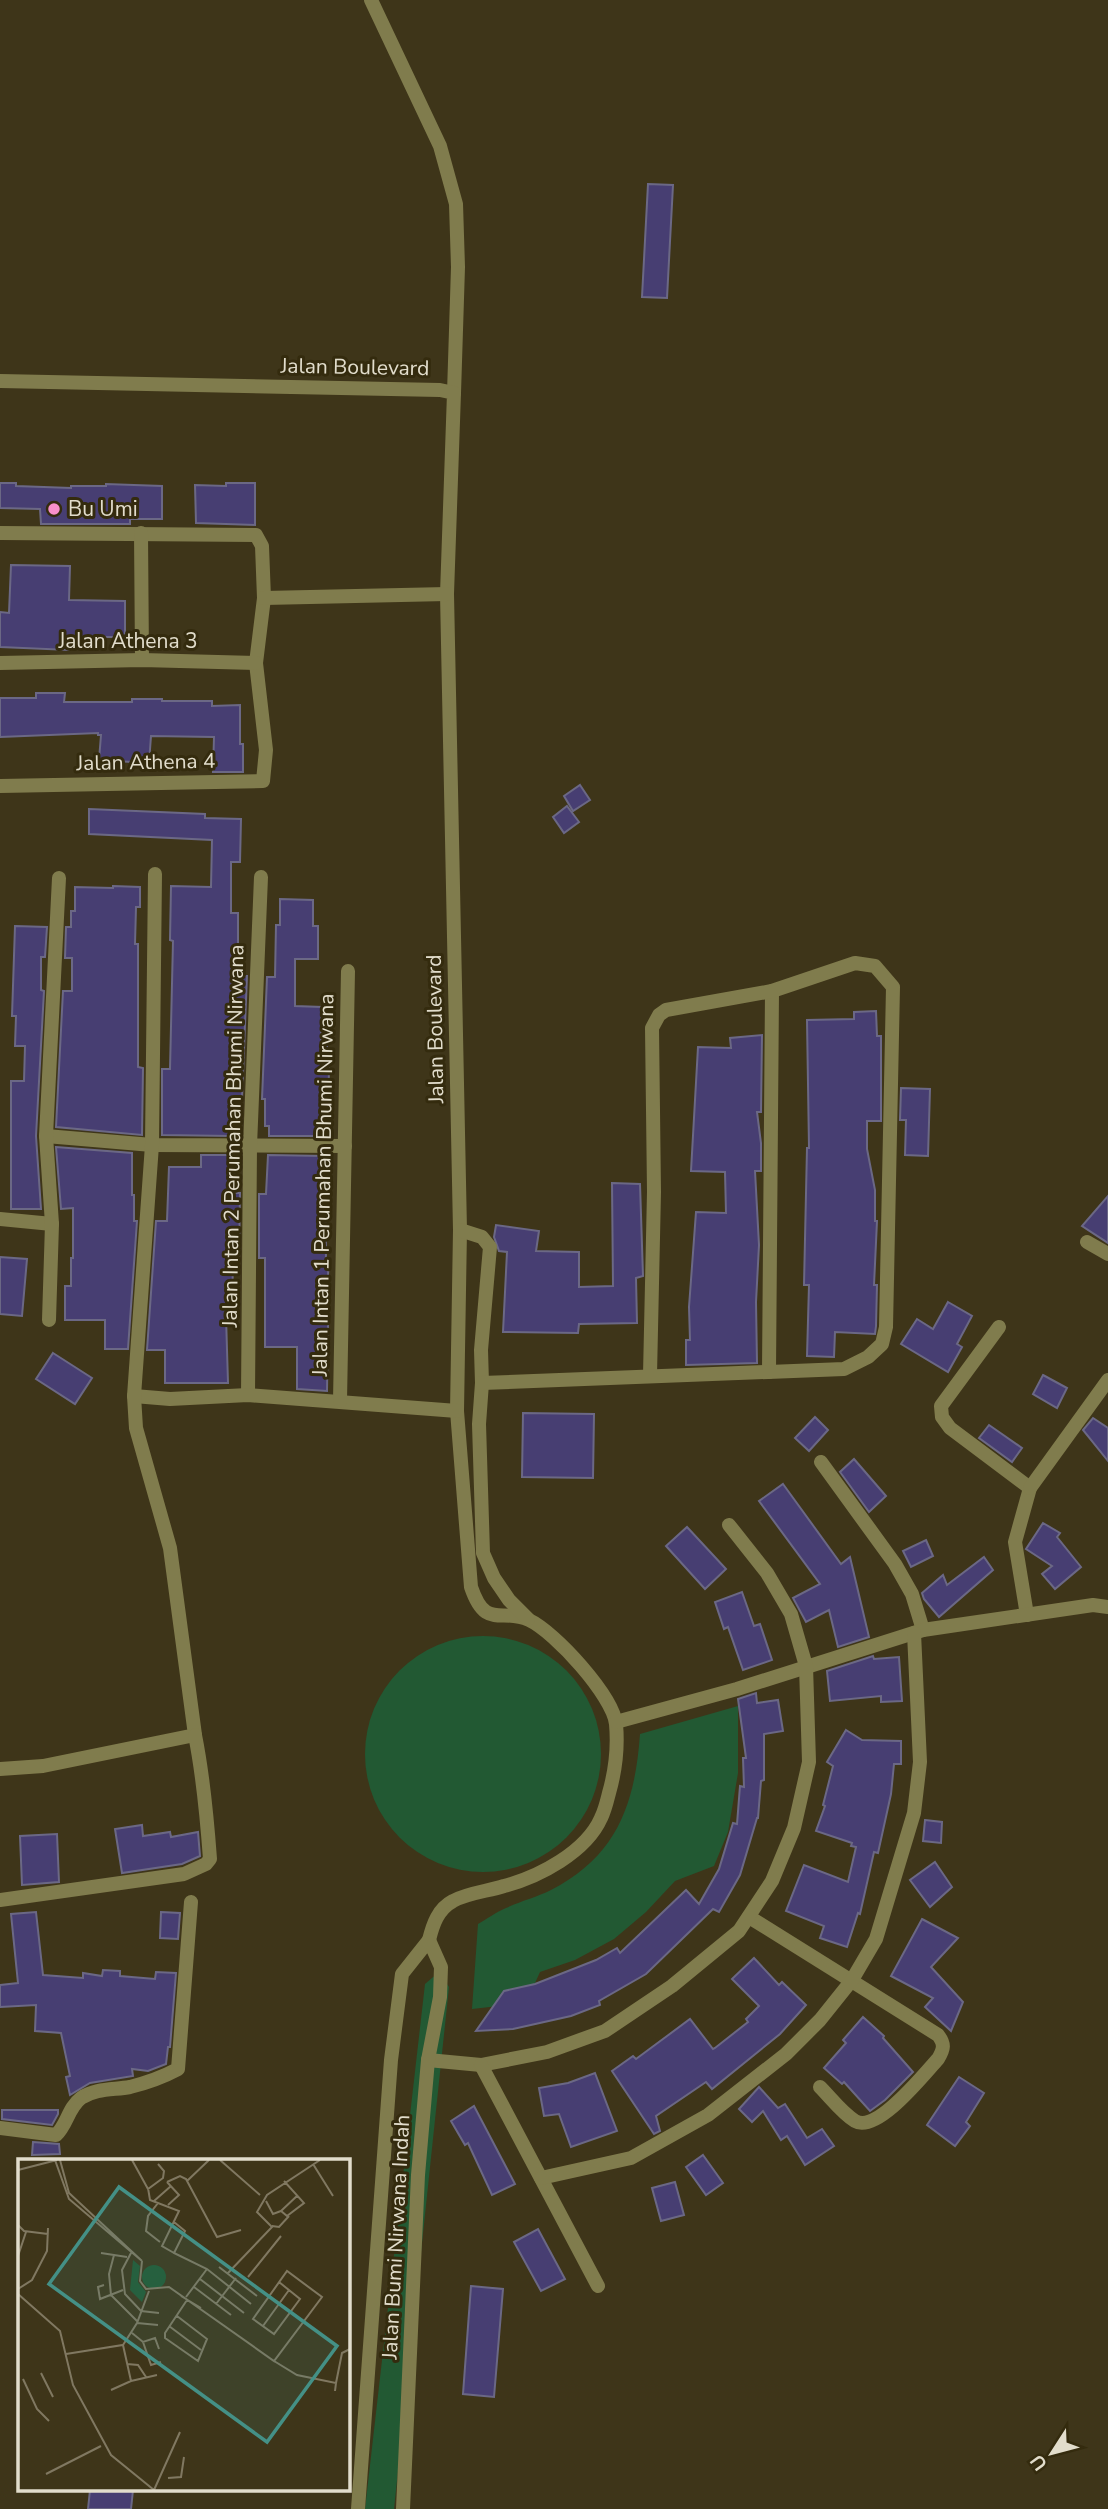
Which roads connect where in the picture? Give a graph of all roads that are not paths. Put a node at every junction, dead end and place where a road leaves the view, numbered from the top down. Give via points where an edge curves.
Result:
1 (371, 0) edge
2 (0, 381) edge
3 (454, 393) junction
4 (0, 533) edge
5 (142, 533) junction
6 (447, 594) junction
7 (264, 598) junction
8 (142, 660) junction
9 (0, 663) edge
10 (256, 663) junction
11 (0, 786) edge
12 (155, 874) dead end
13 (261, 877) dead end
14 (59, 878) dead end
15 (348, 971) dead end
16 (772, 991) junction
17 (47, 1136) junction
18 (152, 1145) junction
19 (250, 1146) junction
20 (345, 1146) junction
21 (0, 1219) edge
22 (52, 1224) junction
23 (460, 1230) junction
24 (1087, 1242) dead end
25 (1108, 1254) edge
26 (49, 1320) dead end
27 (999, 1327) dead end
28 (769, 1372) junction
29 (650, 1375) junction
30 (1108, 1380) edge
31 (482, 1383) junction
32 (134, 1395) junction
33 (248, 1395) junction
34 (340, 1401) junction
35 (457, 1411) junction
36 (821, 1462) dead end
37 (1030, 1488) junction
38 (729, 1525) dead end
39 (1108, 1607) edge
40 (1027, 1615) junction
41 (528, 1619) junction
42 (918, 1632) junction
43 (806, 1666) junction
44 (616, 1722) junction
45 (195, 1735) junction
46 (0, 1769) edge
47 (0, 1900) edge
48 (191, 1902) dead end
49 (749, 1917) junction
50 (429, 1940) junction
51 (852, 1980) junction
52 (428, 2060) junction
53 (481, 2065) junction
54 (820, 2087) dead end
55 (0, 2128) edge
56 (541, 2178) junction
57 (598, 2286) dead end
58 (358, 2509) edge
59 (403, 2509) edge

1 - 3 street via 440,146 456,204
2 - 3 street, Jalan Boulevard
3 - 6 street, Jalan Boulevard
4 - 5 street
5 - 7 street via 256,535 262,546
5 - 8 street
6 - 7 street
6 - 23 street, Jalan Boulevard
7 - 10 street
8 - 9 street, Jalan Athena 3
8 - 10 street, Jalan Athena 3
10 - 11 street, Jalan Athena 4 via 266,751 262,781
12 - 18 street
13 - 19 street, Jalan Intan 2 Perumahan Bhumi Nirwana
14 - 17 street
15 - 20 street, Jalan Intan 1 Perumahan Bhumi Nirwana
16 - 28 street
16 - 28 street via 855,963 875,966 893,987 882,1344 844,1369
16 - 29 street via 666,1010 652,1028
17 - 18 street
17 - 22 street
18 - 19 street
18 - 32 street
19 - 20 street
19 - 33 street, Jalan Intan 2 Perumahan Bhumi Nirwana
20 - 34 street, Jalan Intan 1 Perumahan Bhumi Nirwana
21 - 22 street
22 - 26 street
23 - 31 street via 482,1237 490,1247
23 - 35 street, Jalan Boulevard
24 - 25 street
27 - 37 street via 942,1406 942,1417 950,1428
28 - 29 street
29 - 31 street
30 - 37 street
31 - 41 street via 483,1553 509,1600
32 - 33 street via 170,1399
32 - 45 street via 136,1428 170,1548
33 - 34 street
34 - 35 street
35 - 41 street, Jalan Boulevard via 471,1587 477,1604 490,1614
36 - 42 street via 895,1564 912,1594
37 - 40 street via 1015,1542
38 - 43 street via 767,1573 791,1614
39 - 40 street
40 - 42 street
41 - 44 street via 571,1654
42 - 43 street
42 - 51 street via 920,1762 914,1812 876,1940
43 - 44 street
43 - 49 street via 806,1776 794,1828 772,1881
44 - 50 street via 610,1790 591,1835 575,1851 524,1881 453,1900 435,1917
45 - 46 street via 43,1766
45 - 47 street via 209,1844 206,1864 184,1874
48 - 55 street via 178,2069 131,2087 89,2094 69,2111 56,2135
49 - 51 street
49 - 53 street via 739,1931 672,1986 605,2031 547,2052
50 - 52 street, Jalan Bumi Nirwana Indah via 441,1967
50 - 58 street, Jalan Bumi Nirwana Indah via 402,1974 391,2060
51 - 54 street via 938,2035 944,2050 883,2115 867,2124 857,2122
51 - 56 street via 786,2054 708,2115 631,2158
52 - 53 street
52 - 59 street, Jalan Bumi Nirwana Indah via 418,2175
53 - 56 street
56 - 57 street

